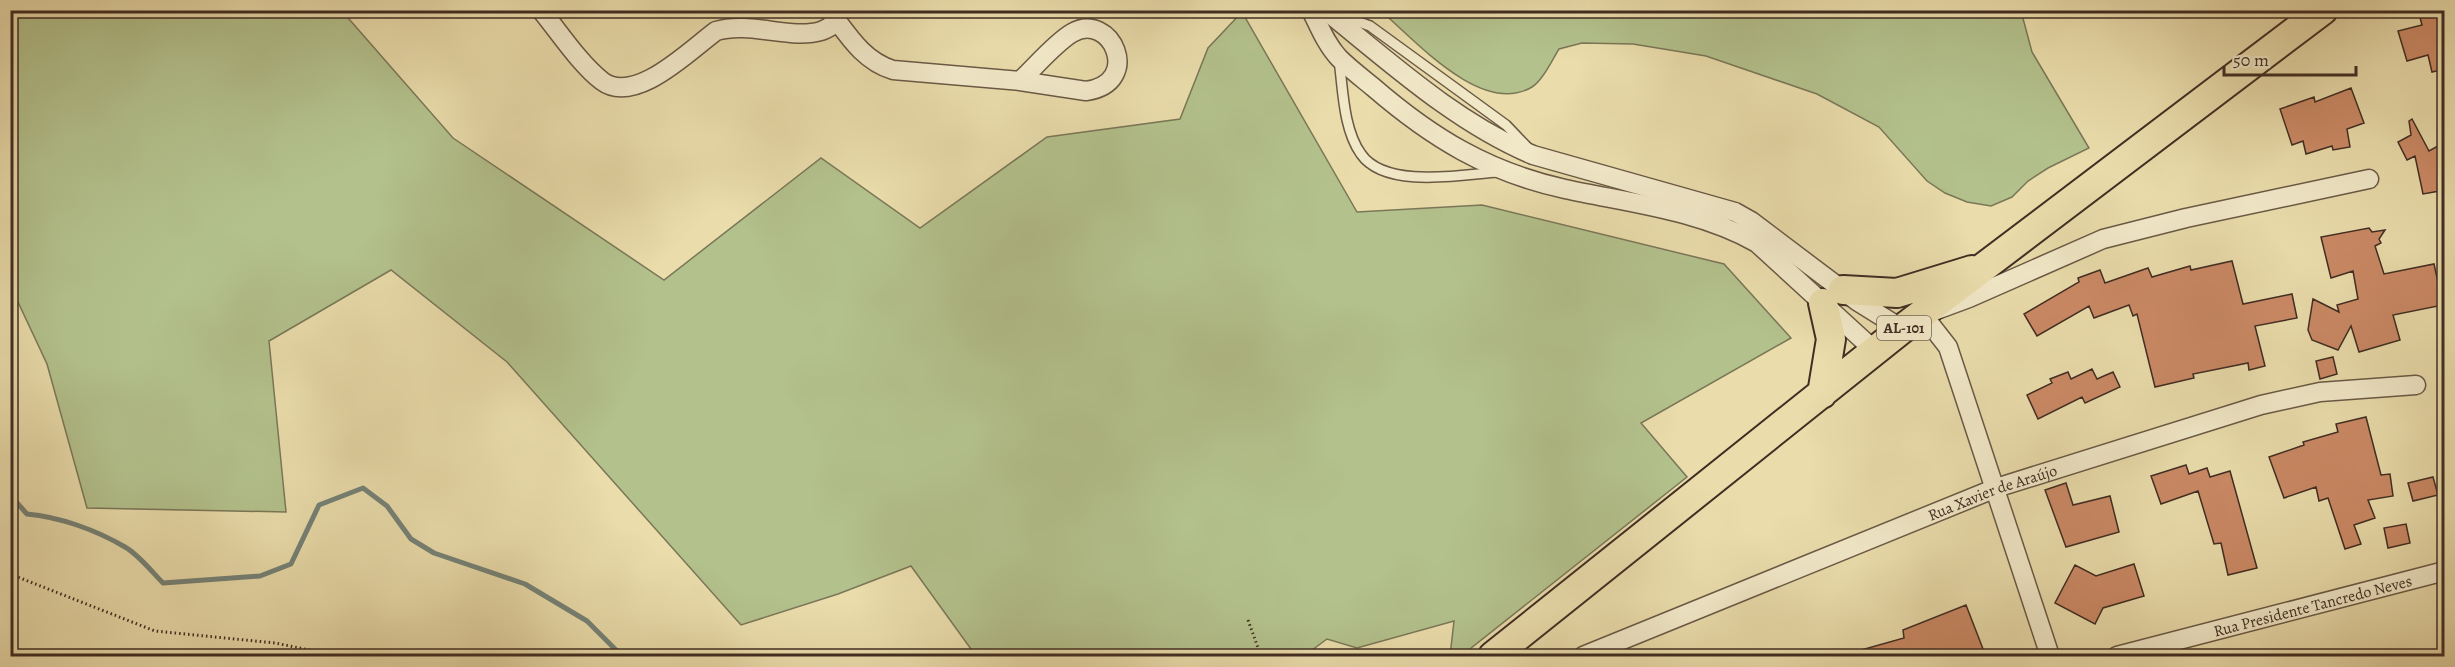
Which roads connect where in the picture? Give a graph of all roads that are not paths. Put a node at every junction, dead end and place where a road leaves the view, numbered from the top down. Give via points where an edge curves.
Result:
1 (541, 10) edge
2 (1311, 10) edge
3 (1325, 10) edge
4 (2323, 10) edge
5 (834, 16) edge
6 (1338, 57) junction
7 (1020, 81) junction
8 (1504, 172) junction
9 (2369, 179) dead end
10 (1986, 267) junction
11 (1833, 297) junction
12 (1913, 322) junction
13 (1875, 351) junction
14 (2416, 385) dead end
15 (1822, 394) junction
16 (1996, 488) junction
17 (2441, 572) dead end
18 (1493, 657) edge
19 (1583, 657) edge
20 (2050, 657) edge
21 (2116, 657) edge

1 - 5 street via 602,81 626,88 648,81 716,31 730,27 821,31
2 - 6 street
3 - 11 street via 1432,96 1506,143 1533,155 1735,212 1751,221
4 - 10 main road, AL-101
5 - 7 street via 865,56 878,65 893,70
6 - 8 street via 1411,119
6 - 8 lane via 1354,139 1361,154 1374,167 1411,176
7 - 7 street via 1072,33 1102,33 1115,48 1117,69 1113,78 1096,90
8 - 11 street via 1709,220 1757,243
9 - 12 street via 2103,239
10 - 11 main road via 1897,293
10 - 12 main road, AL-101
11 - 12 street
11 - 13 street
11 - 15 main road
12 - 13 main road, AL-101
12 - 16 street via 1948,346
13 - 15 main road, AL-101
14 - 16 street, Rua Xavier de Araújo via 2320,392 2261,405
15 - 18 main road, AL-101
16 - 19 street, Rua Xavier de Araújo
16 - 20 street
17 - 21 street, Rua Presidente Tancredo Neves

